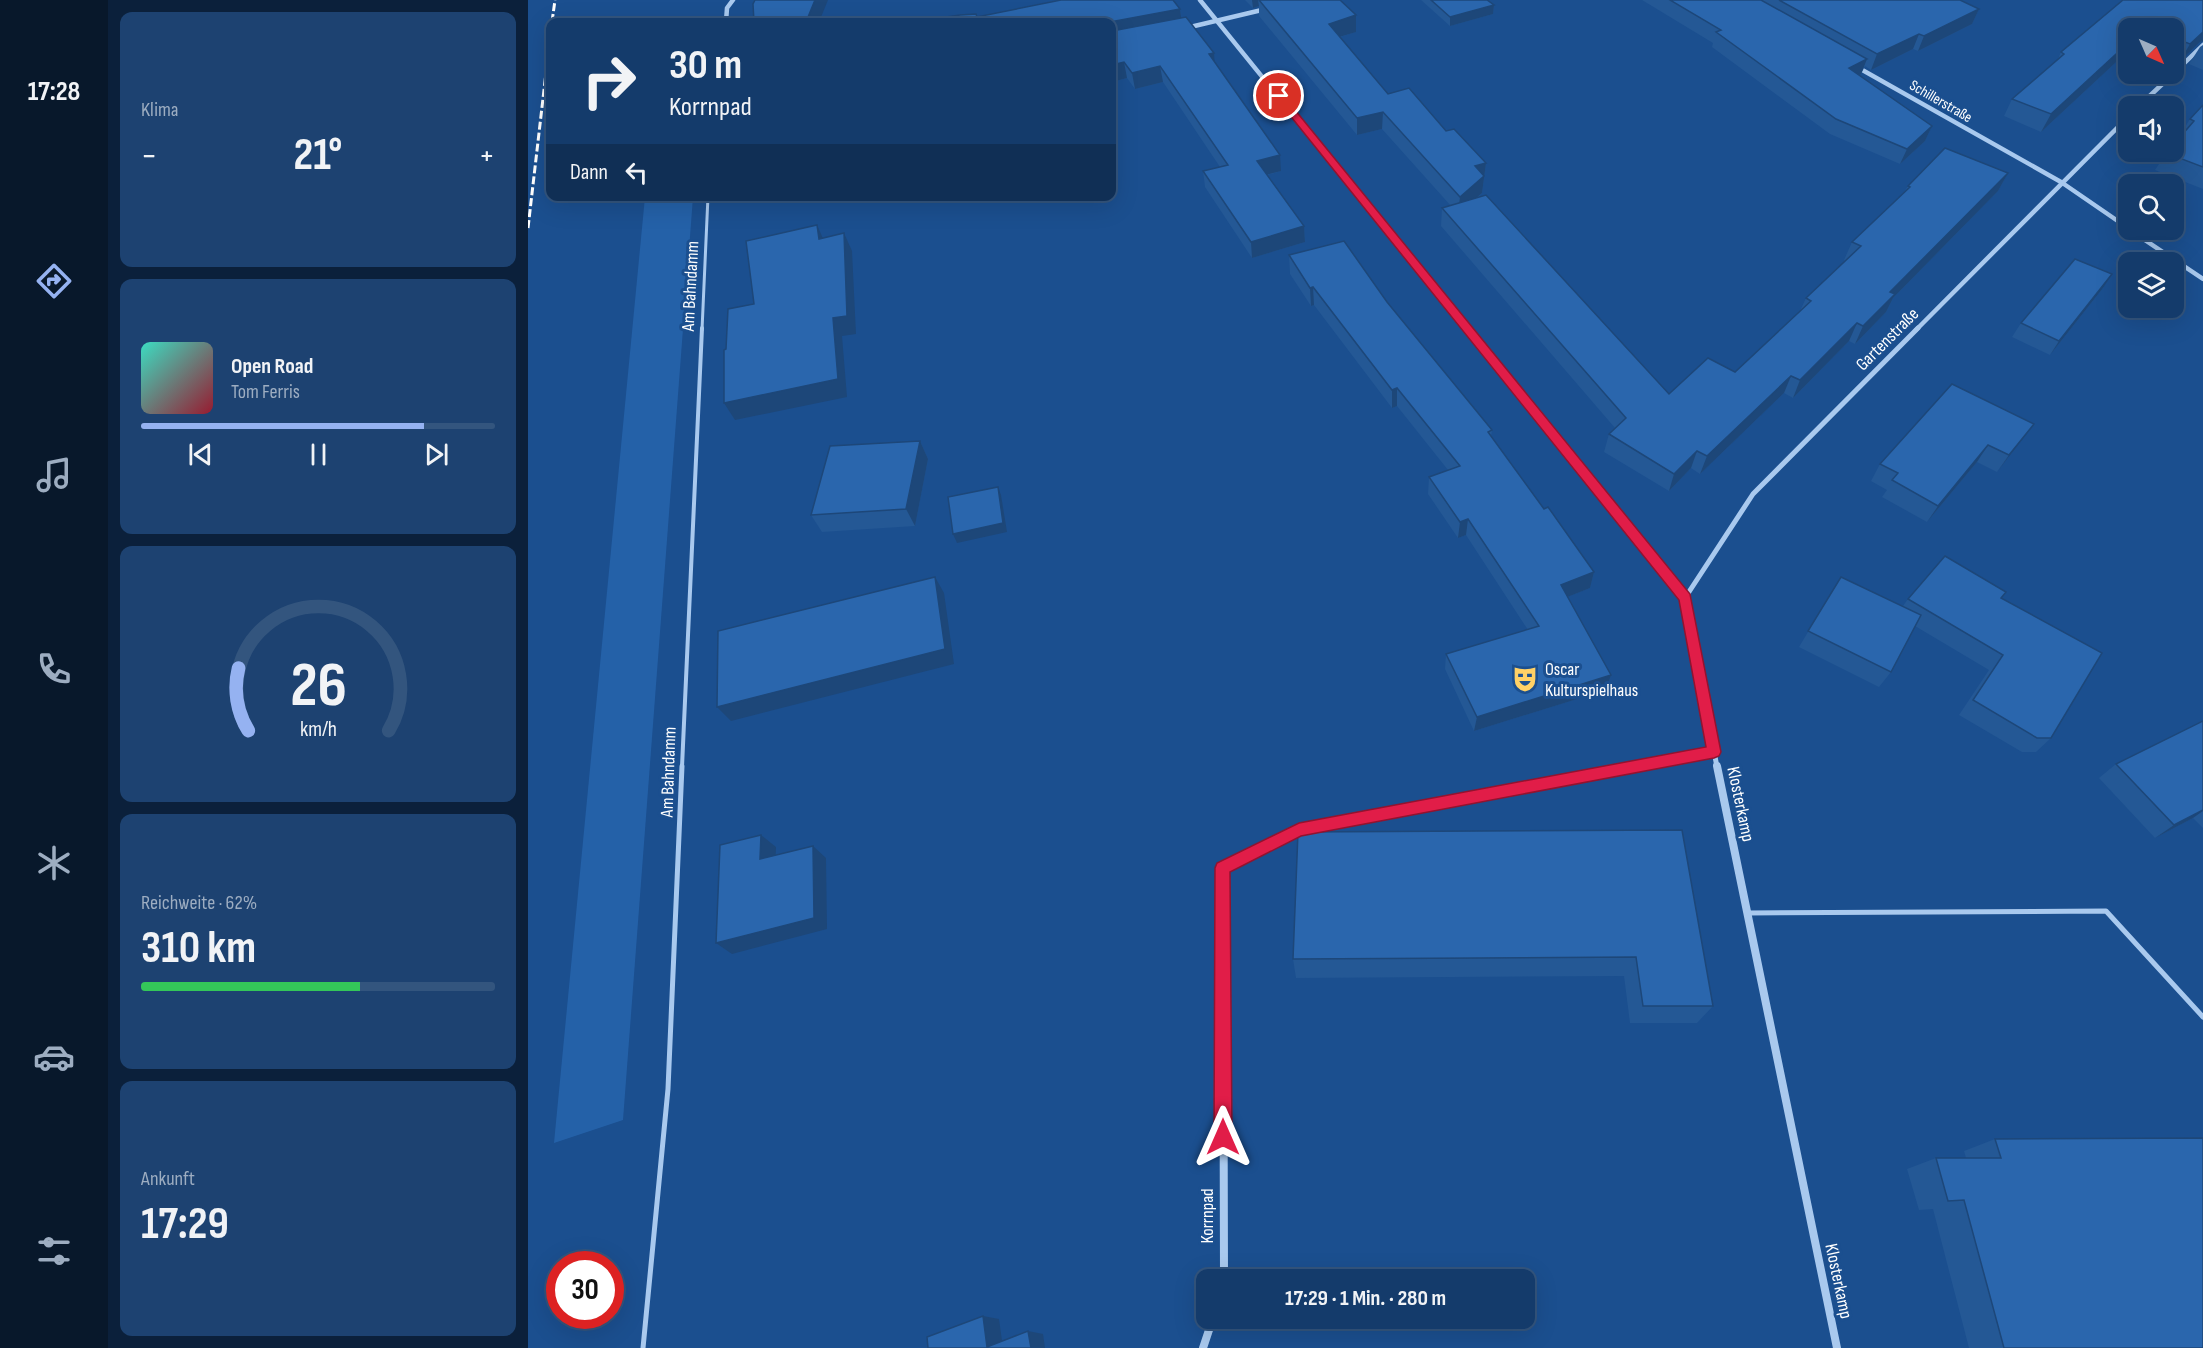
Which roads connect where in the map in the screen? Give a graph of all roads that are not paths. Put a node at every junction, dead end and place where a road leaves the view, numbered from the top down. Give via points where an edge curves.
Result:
1 (733, 0) edge
2 (1200, 0) edge
3 (1276, 6) edge
4 (726, 18) edge
5 (1219, 22) junction
6 (1176, 30) edge
7 (2203, 45) edge
8 (2184, 63) edge
9 (1856, 66) edge
10 (2162, 84) edge
11 (2149, 96) edge
12 (2118, 127) edge
13 (2061, 182) junction
14 (708, 201) edge
15 (2118, 221) edge
16 (2145, 240) edge
17 (2203, 279) edge
18 (1686, 598) junction
19 (1714, 752) junction
20 (1748, 913) junction
21 (2203, 1017) edge
22 (1224, 1269) edge
23 (1209, 1329) edge
24 (643, 1348) edge
25 (1203, 1348) edge
26 (1837, 1348) edge

1 - 4 street
2 - 5 street, Klosterkamp
3 - 5 street
5 - 6 street
5 - 18 street, Klosterkamp
7 - 8 street
9 - 13 street, Schillerstraße
10 - 11 street
12 - 13 street, Gartenstraße
13 - 15 street, Schillerstraße
13 - 18 street, Gartenstraße via 1753,494
14 - 24 lane, Am Bahndamm via 668,1089
16 - 17 street, Schillerstraße
18 - 19 street, Klosterkamp
19 - 20 street, Klosterkamp
19 - 22 street, Korrnpad via 1299,830 1223,868
20 - 21 lane via 2106,911
20 - 26 street, Klosterkamp
23 - 25 street

